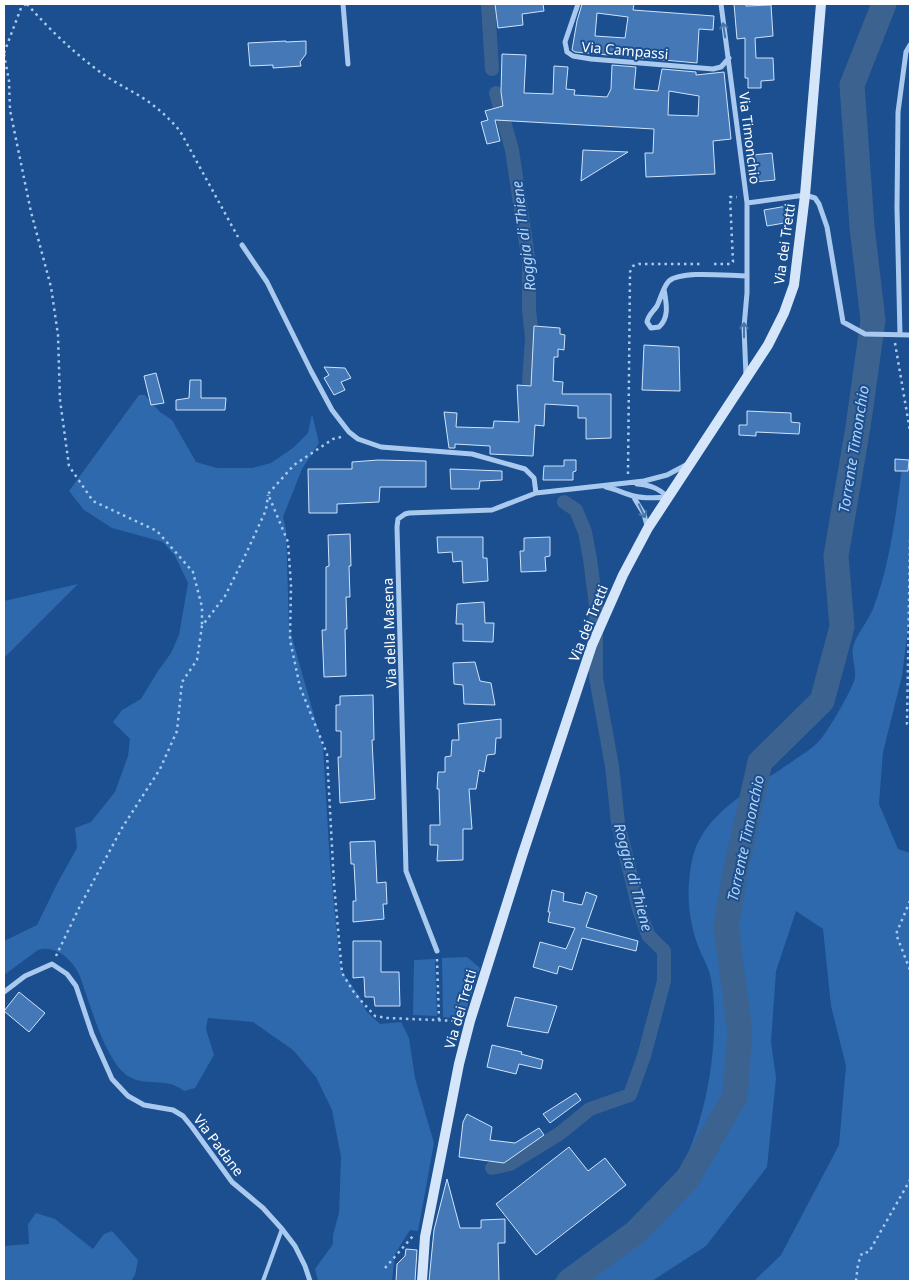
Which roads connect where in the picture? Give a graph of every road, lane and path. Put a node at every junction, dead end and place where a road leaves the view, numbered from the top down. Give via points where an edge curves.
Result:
1 (27, 4) edge
2 (343, 4) edge
3 (578, 4) edge
4 (721, 4) edge
5 (821, 4) edge
6 (910, 45) edge
7 (4, 54) edge
8 (729, 58) junction
9 (348, 64) dead end
10 (805, 195) junction
11 (747, 203) junction
12 (242, 245) joint
13 (746, 276) junction
14 (664, 289) junction
15 (891, 334) junction
16 (900, 335) junction
17 (910, 335) edge
18 (746, 379) junction
19 (910, 431) edge
20 (358, 439) junction
21 (690, 463) junction
22 (625, 483) junction
23 (603, 486) junction
24 (536, 493) junction
25 (268, 494) junction
26 (632, 496) junction
27 (668, 497) junction
28 (648, 528) junction
29 (910, 540) edge
30 (202, 626) junction
31 (910, 728) edge
32 (910, 901) edge
33 (437, 951) joint
34 (52, 964) junction
35 (910, 970) edge
36 (4, 992) edge
37 (439, 1020) junction
38 (470, 1021) junction
39 (910, 1180) edge
40 (427, 1228) junction
41 (282, 1229) junction
42 (385, 1268) dead end
43 (263, 1281) edge
44 (310, 1281) edge
45 (422, 1281) edge
46 (856, 1281) edge

1 - 7 path via 21,8
1 - 12 path via 53,33 84,59 147,101 180,131
2 - 9 street
3 - 8 street, Via Campassi via 565,42 567,52 573,56 713,69 721,67
8 -> 4 street, Via Timonchio
5 - 10 street, Via dei Tretti
6 - 16 street via 906,52 898,112
7 - 30 path via 10,110 31,212 51,287 68,466 93,501 157,530 193,572 202,607
8 - 11 street, Via Timonchio
10 - 11 street
10 - 15 street via 815,198 827,227 843,322 865,334
10 - 18 street, Via dei Tretti via 790,299 768,345
11 - 13 street, Via Timonchio
12 - 20 street via 267,282 332,410
13 - 14 street via 685,275 674,278
18 -> 13 street, Via Timonchio
14 - 14 street via 648,318 651,328 659,328 664,321
15 - 16 street
15 - 19 path
16 - 17 street
18 - 21 street, Via dei Tretti
20 - 24 street via 380,447 472,454 525,469 534,478
20 - 25 path via 333,439 294,465
21 - 22 street, Via della Masena via 658,478
21 - 27 street, Via dei Tretti
22 - 23 street, Via della Masena
22 - 27 street, Via della Masena via 650,485
23 - 24 street, Via della Masena
23 - 26 street, Via della Masena
24 - 33 street, Via della Masena via 492,510 405,514 398,519 406,871
25 - 30 path via 266,510 225,596
25 - 37 path via 288,542 290,640 300,687 327,754 342,973 375,1016
26 - 27 street, Via della Masena
26 -> 28 street via 644,514
27 - 28 street, Via dei Tretti
28 - 38 street, Via dei Tretti via 592,645
29 - 31 path via 907,724
30 - 34 path via 197,660 182,682 177,731 160,769 122,828
32 - 35 path via 896,934
33 - 37 path
34 - 36 street via 24,976
34 - 41 street, Via Padane via 67,974 76,986 112,1079 128,1096 144,1105 173,1110 182,1116 232,1182
37 - 38 path
38 - 40 street, Via dei Tretti
39 - 46 path via 869,1252 862,1253
40 - 42 path via 415,1234
40 - 45 street, Via dei Tretti
41 - 43 lane
41 - 44 street, Via Padane via 295,1246

